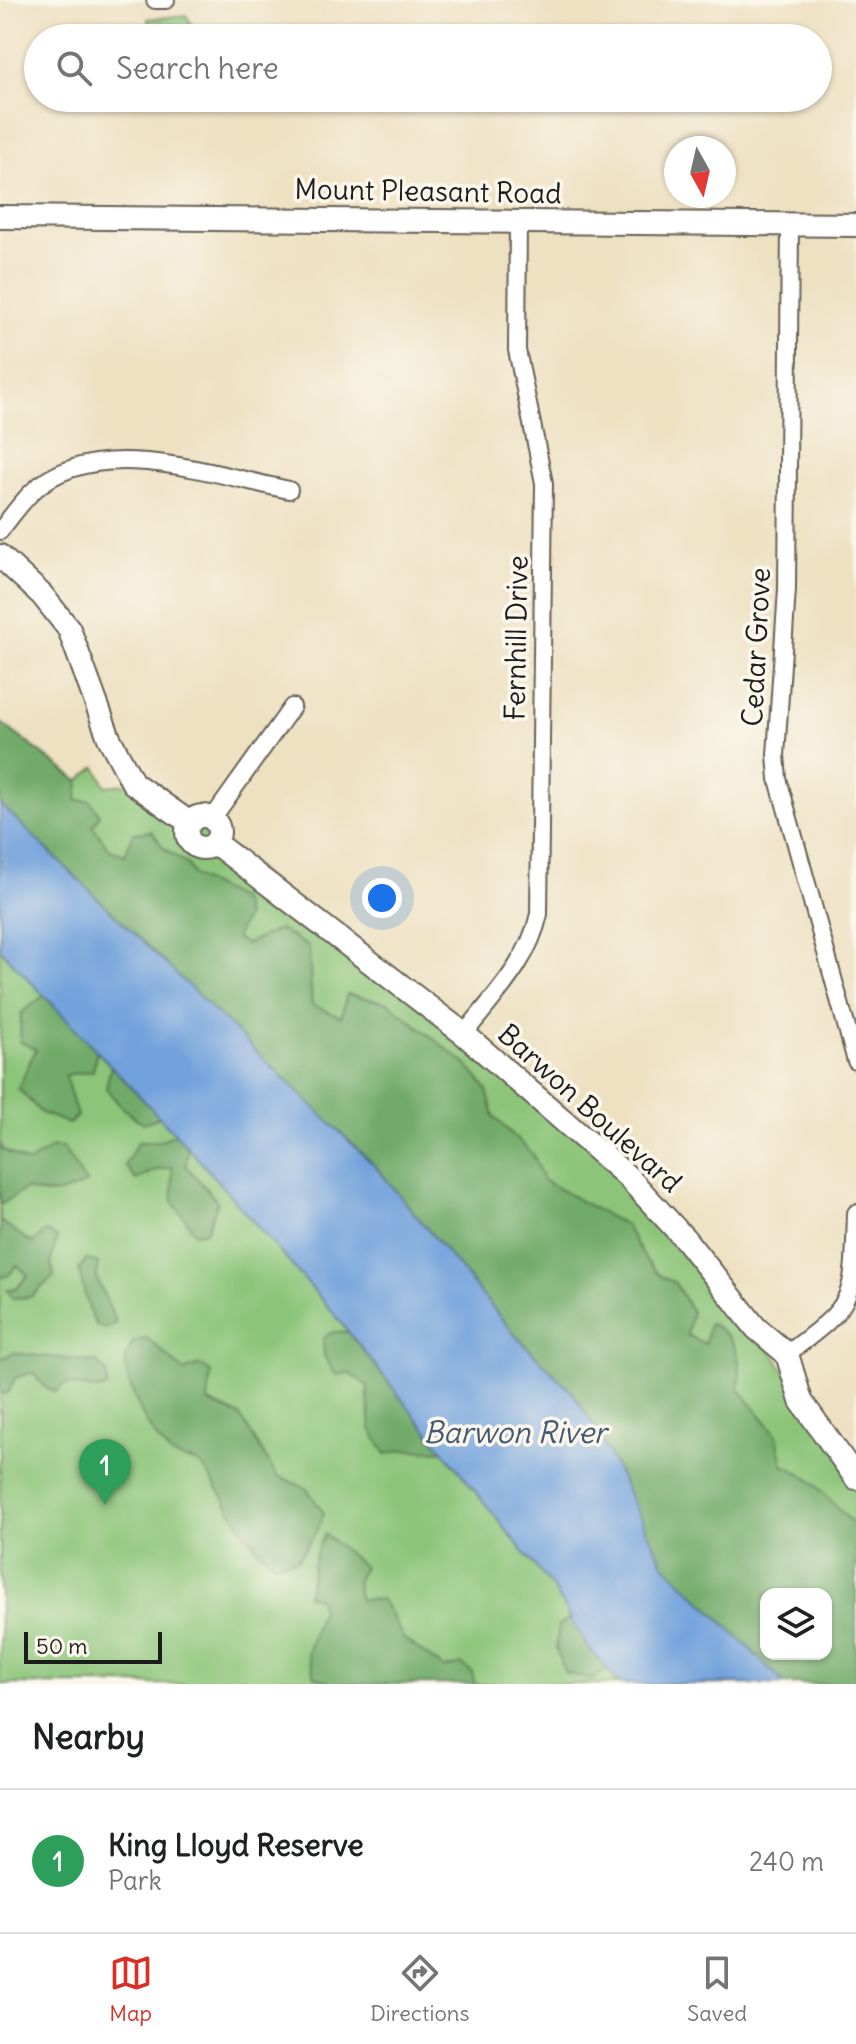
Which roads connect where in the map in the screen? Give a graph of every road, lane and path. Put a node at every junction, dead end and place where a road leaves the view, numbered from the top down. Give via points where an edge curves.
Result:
1 (155, 0) edge
2 (166, 0) edge
3 (0, 217) edge
4 (518, 222) junction
5 (790, 224) junction
6 (856, 225) edge
7 (289, 490) dead end
8 (0, 531) edge
9 (0, 556) edge
10 (292, 707) dead end
11 (201, 821) junction
12 (464, 1034) junction
13 (856, 1061) edge
14 (856, 1213) edge
15 (787, 1354) junction
16 (856, 1478) edge

1 - 2 street
3 - 4 street, Mount Pleasant Road
4 - 5 street, Mount Pleasant Road
4 - 12 street, Fernhill Drive via 517,350 544,483 539,914 523,958
5 - 6 street, Mount Pleasant Road
5 - 13 street, Cedar Grove via 787,589 776,759
7 - 8 street via 129,459 73,468 33,491
9 - 11 street via 69,629 109,738 133,783
10 - 11 street
11 - 12 street, Barwon Boulevard via 186,833 191,843 206,848 215,843
12 - 15 street, Barwon Boulevard via 628,1177 756,1328
14 - 15 street via 854,1293 834,1322
15 - 16 street via 801,1401

